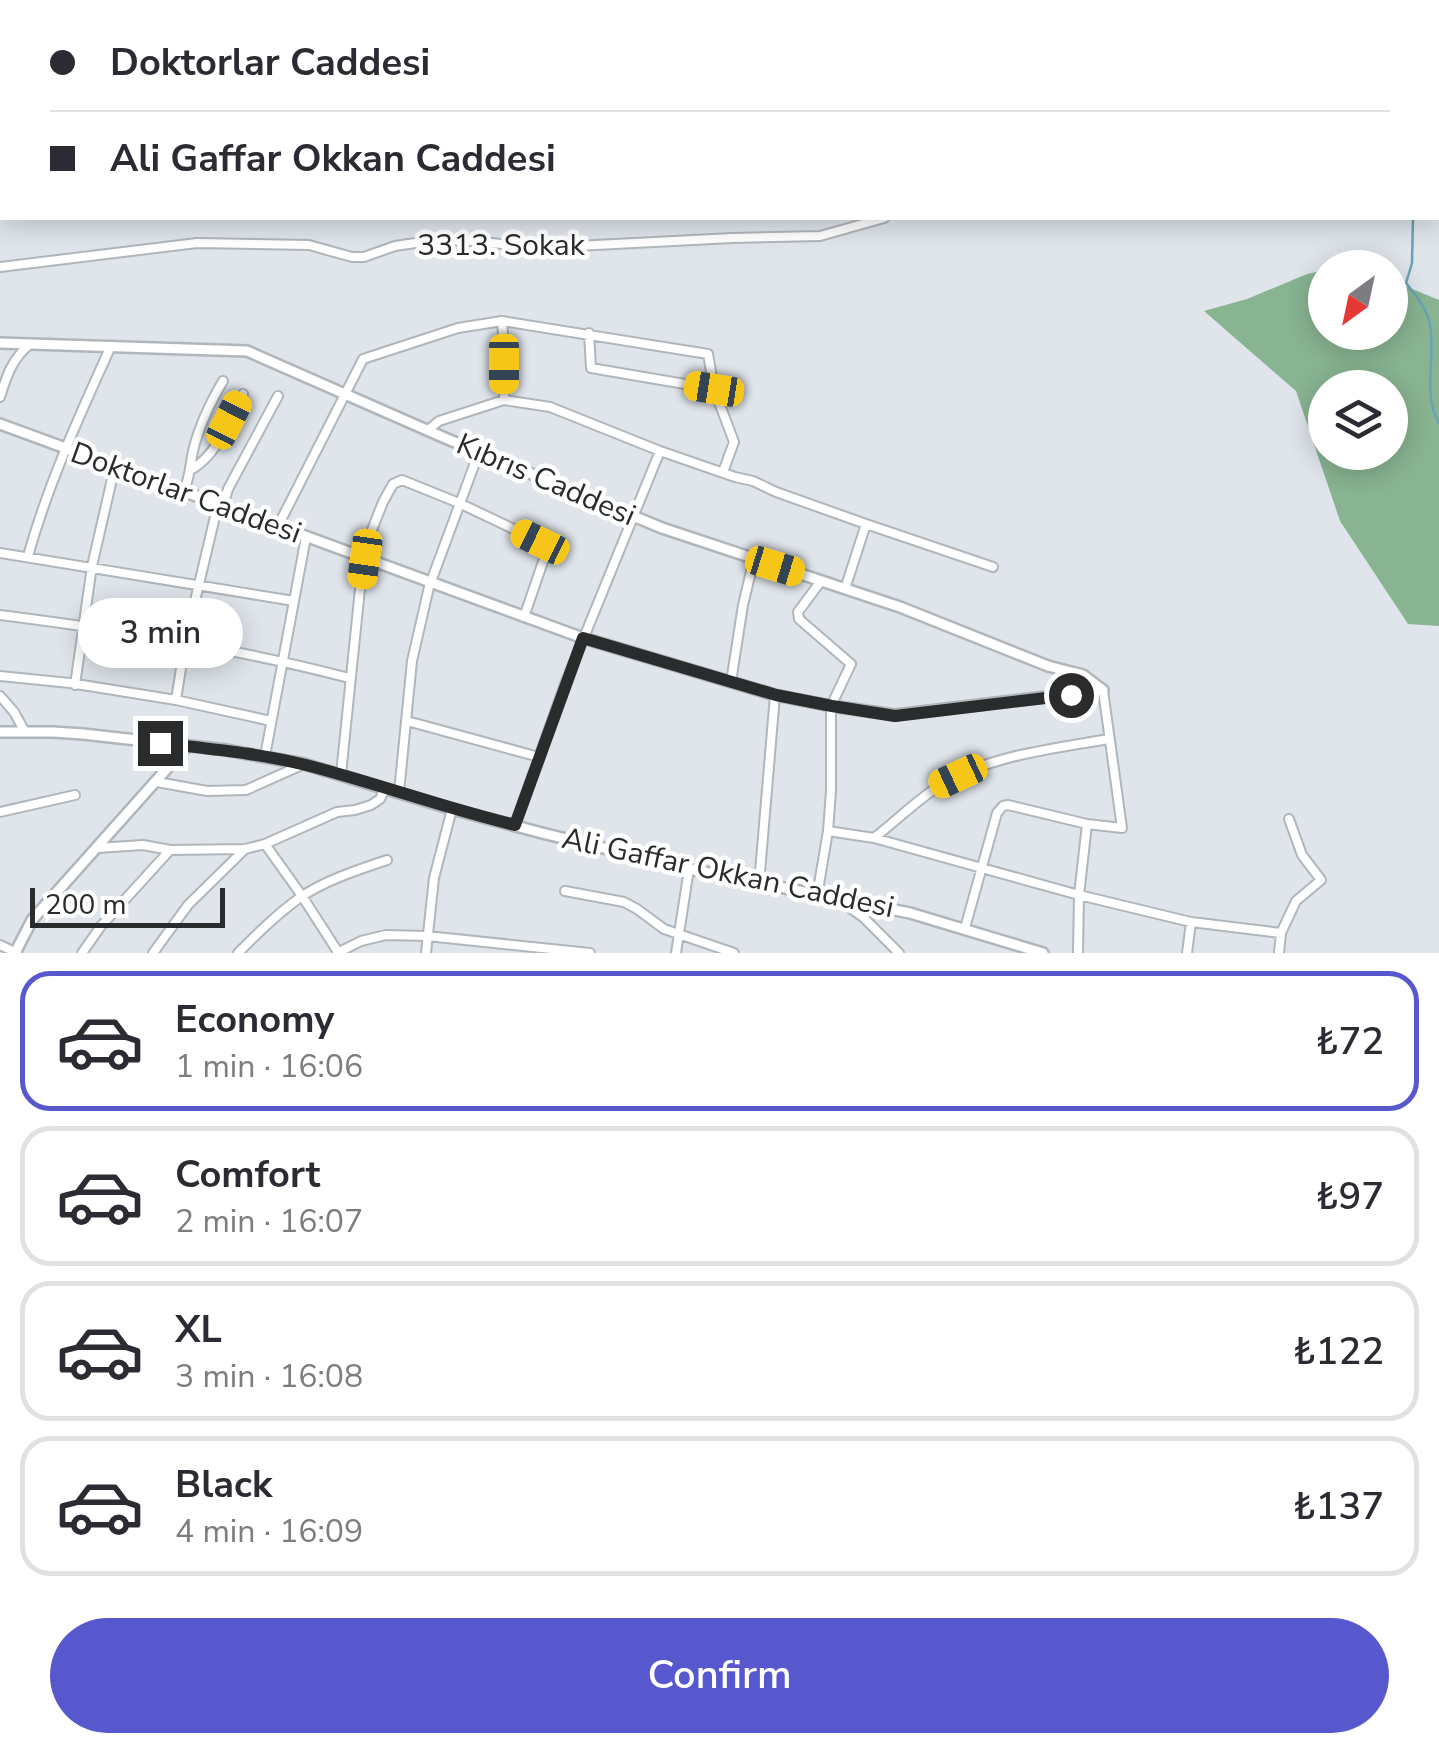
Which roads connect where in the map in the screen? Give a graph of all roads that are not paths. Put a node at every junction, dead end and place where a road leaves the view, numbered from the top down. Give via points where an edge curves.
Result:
1 (877, 220) edge
2 (0, 267) edge
3 (502, 321) junction
4 (589, 334) junction
5 (0, 343) edge
6 (30, 344) junction
7 (112, 346) junction
8 (223, 381) dead end
9 (714, 389) junction
10 (242, 394) dead end
11 (347, 394) junction
12 (278, 396) dead end
13 (0, 397) edge
14 (504, 400) junction
15 (0, 424) edge
16 (428, 430) junction
17 (64, 448) junction
18 (660, 451) junction
19 (479, 452) junction
20 (115, 466) junction
21 (192, 469) junction
22 (723, 472) junction
23 (184, 491) junction
24 (459, 502) junction
25 (220, 504) junction
26 (632, 516) junction
27 (866, 524) junction
28 (278, 526) junction
29 (306, 537) junction
30 (0, 552) edge
31 (28, 556) junction
32 (365, 559) junction
33 (754, 559) junction
34 (92, 566) junction
35 (993, 567) dead end
36 (821, 580) junction
37 (430, 583) junction
38 (199, 586) junction
39 (844, 588) junction
40 (294, 601) junction
41 (0, 616) edge
42 (524, 616) junction
43 (82, 627) junction
44 (583, 638) junction
45 (185, 644) junction
46 (283, 660) junction
47 (0, 676) edge
48 (349, 678) junction
49 (731, 682) junction
50 (75, 685) junction
51 (1103, 690) junction
52 (776, 695) junction
53 (0, 696) edge
54 (176, 700) junction
55 (832, 706) junction
56 (272, 721) junction
57 (407, 721) junction
58 (0, 732) edge
59 (25, 732) junction
60 (1108, 739) junction
61 (187, 746) junction
62 (265, 756) junction
63 (540, 757) junction
64 (304, 764) junction
65 (341, 774) junction
66 (157, 782) junction
67 (385, 788) junction
68 (399, 792) junction
69 (75, 795) dead end
70 (452, 810) junction
71 (0, 812) edge
72 (1289, 820) dead end
73 (1088, 824) junction
74 (515, 825) junction
75 (828, 831) junction
76 (874, 838) junction
77 (265, 844) junction
78 (97, 848) junction
79 (245, 848) junction
80 (170, 850) junction
81 (386, 860) dead end
82 (689, 868) junction
83 (982, 869) junction
84 (759, 884) junction
85 (565, 891) dead end
86 (1079, 895) junction
87 (302, 896) junction
88 (817, 896) junction
89 (837, 900) junction
90 (1191, 922) junction
91 (965, 928) junction
92 (1282, 933) junction
93 (678, 934) junction
94 (427, 936) junction
95 (0, 945) edge
96 (554, 951) edge
97 (16, 953) edge
98 (82, 953) edge
99 (153, 953) edge
100 (238, 953) edge
101 (337, 953) edge
102 (426, 953) edge
103 (590, 953) edge
104 (676, 953) edge
105 (734, 953) edge
106 (899, 953) edge
107 (1043, 953) edge
108 (1078, 953) edge
109 (1186, 953) edge
110 (1280, 953) edge

1 - 2 street, 3313. Sokak via 820,236 567,248 436,240 364,257 309,246 197,243
3 - 4 street
3 - 11 street via 369,356 359,363
3 - 14 street
4 - 9 street via 706,353
4 - 9 street via 591,368
5 - 6 street, Kıbrıs Caddesi
6 - 7 street, Kıbrıs Caddesi
6 - 13 street via 11,365
7 - 11 street, Kıbrıs Caddesi via 246,351
7 - 17 street
8 - 21 street via 201,425
9 - 22 street via 734,442
10 - 21 street via 216,446
11 - 16 street, Kıbrıs Caddesi
11 - 28 street
12 - 25 street
14 - 16 street
14 - 18 street via 550,407
15 - 17 street, Doktorlar Caddesi
16 - 19 street, Kıbrıs Caddesi
17 - 20 street, Doktorlar Caddesi
17 - 31 street
18 - 22 street
18 - 26 street
19 - 24 street
19 - 26 street, Kıbrıs Caddesi
20 - 23 street, Doktorlar Caddesi
20 - 34 street
21 - 23 street
22 - 27 street
23 - 25 street, Doktorlar Caddesi
24 - 32 street via 402,480 393,484
24 - 37 street
24 - 42 street via 545,547
25 - 28 street, Doktorlar Caddesi
25 - 38 street
26 - 33 street, Kıbrıs Caddesi
26 - 44 street
27 - 35 street
27 - 39 street
28 - 29 street, Doktorlar Caddesi
29 - 32 street, Doktorlar Caddesi
29 - 40 street
30 - 31 street
31 - 34 street
32 - 37 street, Doktorlar Caddesi
32 - 48 street
33 - 36 street, Kıbrıs Caddesi
33 - 49 street
34 - 38 street
34 - 43 street
36 - 39 street, Kıbrıs Caddesi
36 - 55 street via 798,612 851,664
37 - 42 street, Doktorlar Caddesi
37 - 57 street
38 - 40 street
38 - 45 street
39 - 51 street, Kıbrıs Caddesi via 1083,675
40 - 46 street
41 - 43 street
42 - 44 street, Doktorlar Caddesi
43 - 45 street
43 - 50 street
44 - 49 street, Doktorlar Caddesi
44 - 63 street
45 - 46 street
45 - 54 street
46 - 48 street
46 - 56 street
47 - 50 street
48 - 65 street
49 - 52 street, Doktorlar Caddesi
50 - 54 street
51 - 55 street, Doktorlar Caddesi via 895,716
51 - 60 street
52 - 55 street, Doktorlar Caddesi
52 - 84 street
53 - 59 street
54 - 56 street
55 - 75 street
56 - 62 street
57 - 63 street
57 - 68 street
58 - 59 street, Ali Gaffar Okkan Caddesi
59 - 61 street, Ali Gaffar Okkan Caddesi
60 - 73 street via 1122,828
60 - 76 street via 977,768 940,785
61 - 62 street, Ali Gaffar Okkan Caddesi
61 - 66 street
62 - 64 street, Ali Gaffar Okkan Caddesi
63 - 74 street
64 - 65 street, Ali Gaffar Okkan Caddesi
64 - 66 street via 246,790
65 - 67 street, Ali Gaffar Okkan Caddesi
66 - 78 street
67 - 68 street, Ali Gaffar Okkan Caddesi
67 - 77 street via 371,805 336,812
68 - 70 street, Ali Gaffar Okkan Caddesi
69 - 71 street
70 - 74 street, Ali Gaffar Okkan Caddesi
70 - 94 street
72 - 92 street via 1321,880 1296,900
73 - 83 street via 1003,806
73 - 86 street
74 - 82 street, Ali Gaffar Okkan Caddesi
75 - 76 street
75 - 88 street
76 - 83 street
77 - 79 street
77 - 87 street
78 - 80 street
78 - 97 street via 32,920
79 - 80 street
79 - 99 street via 188,905
80 - 98 street
81 - 87 street
82 - 84 street, Ali Gaffar Okkan Caddesi
82 - 93 street
83 - 86 street
83 - 91 street
84 - 88 street, Ali Gaffar Okkan Caddesi
85 - 93 street via 624,902
86 - 90 street
86 - 108 street
87 - 100 street
87 - 101 street
88 - 89 street, Ali Gaffar Okkan Caddesi
89 - 91 street, Ali Gaffar Okkan Caddesi
89 - 106 street
90 - 92 street
90 - 109 street
91 - 107 street, Ali Gaffar Okkan Caddesi
92 - 110 street
93 - 104 street
93 - 105 street
94 - 96 street
94 - 101 street via 386,934
94 - 102 street
95 - 97 street
96 - 103 street

